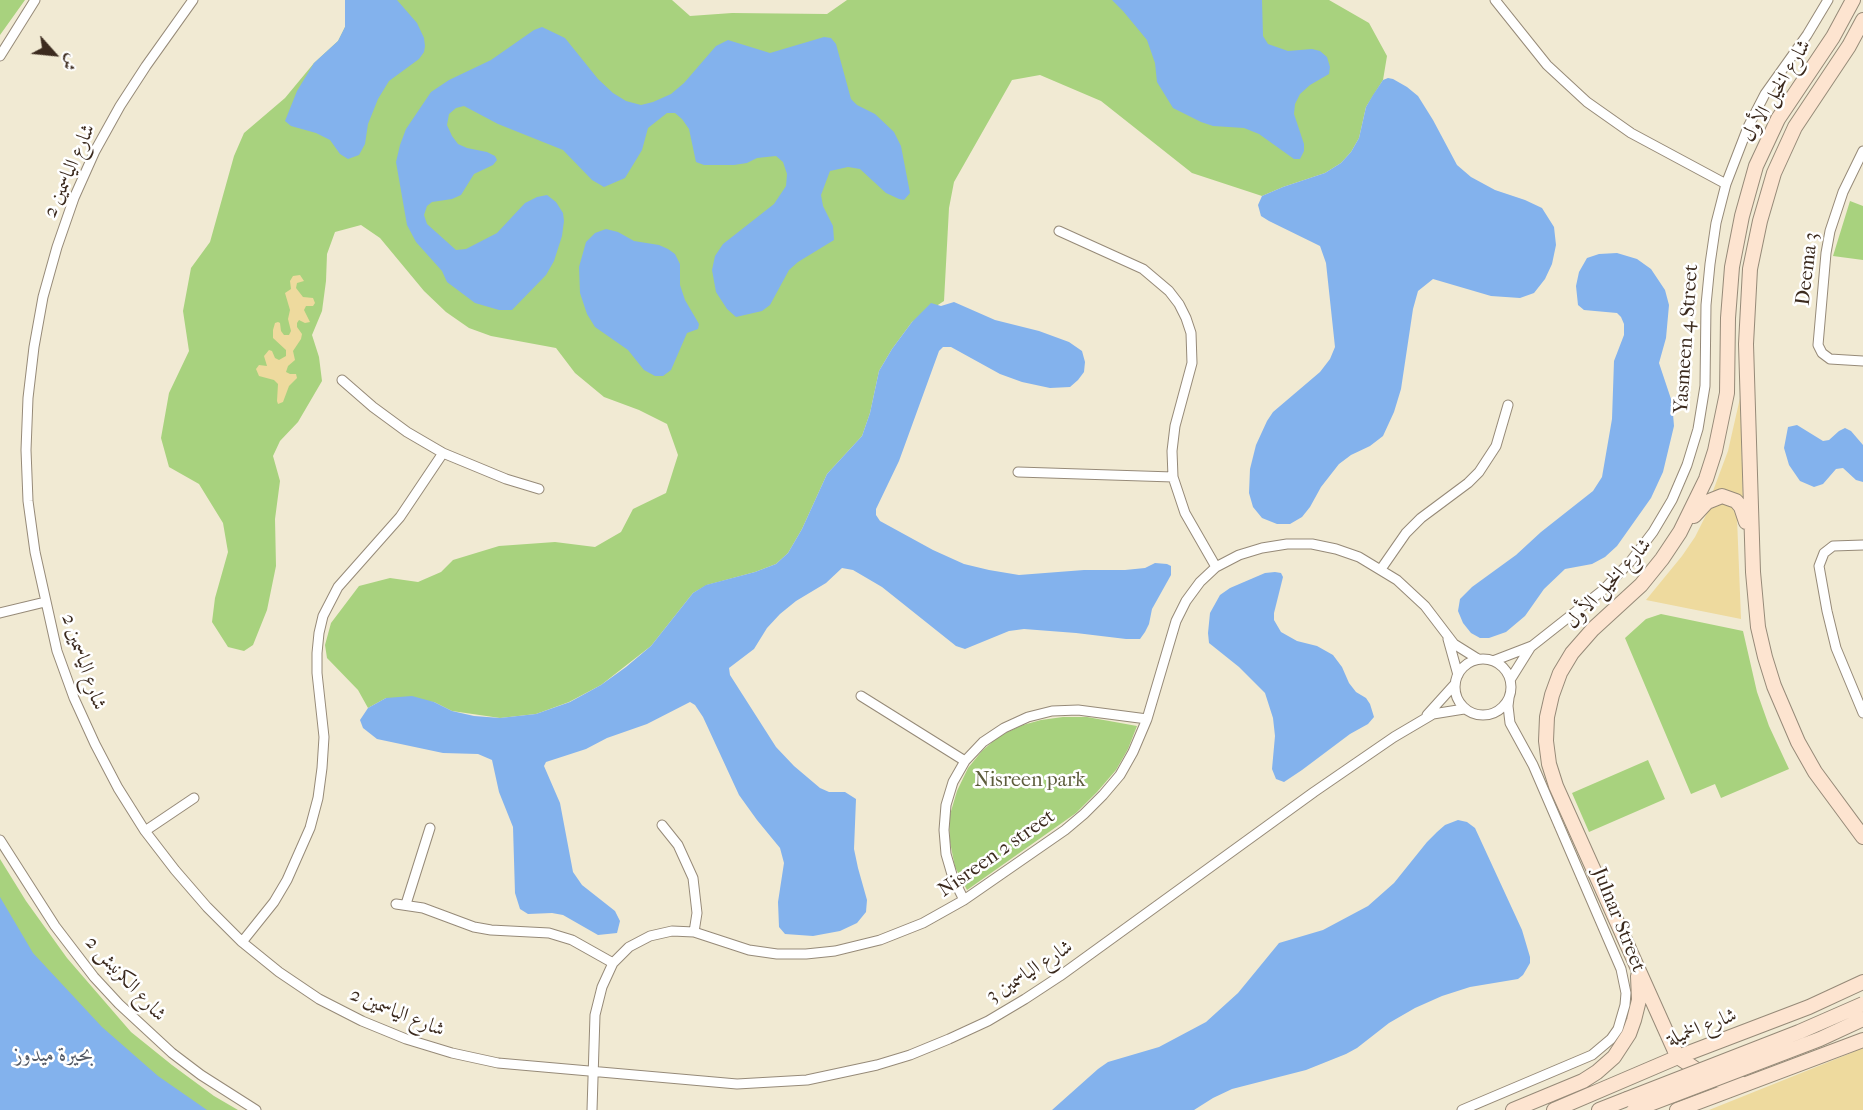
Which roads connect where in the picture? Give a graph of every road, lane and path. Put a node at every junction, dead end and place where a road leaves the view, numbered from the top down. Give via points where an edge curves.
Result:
1 (35, 0) edge
2 (193, 0) edge
3 (1495, 0) edge
4 (1828, 0) edge
5 (1853, 0) edge
6 (1863, 20) edge
7 (0, 56) edge
8 (1863, 151) edge
9 (1726, 184) junction
10 (1059, 231) dead end
11 (1863, 361) edge
12 (342, 380) dead end
13 (1508, 405) dead end
14 (443, 453) junction
15 (1018, 472) dead end
16 (1173, 477) junction
17 (539, 489) dead end
18 (1680, 532) junction
19 (1751, 545) junction
20 (1863, 545) edge
21 (1216, 567) junction
22 (1381, 569) junction
23 (45, 602) junction
24 (0, 613) edge
25 (1447, 637) junction
26 (1532, 646) junction
27 (1478, 660) junction
28 (1493, 661) junction
29 (1456, 679) junction
30 (1510, 680) junction
31 (861, 696) dead end
32 (1509, 698) junction
33 (1464, 709) junction
34 (1863, 712) edge
35 (1147, 719) junction
36 (1423, 719) junction
37 (965, 761) junction
38 (194, 798) dead end
39 (662, 825) dead end
40 (430, 828) dead end
41 (145, 831) junction
42 (1863, 837) edge
43 (0, 840) edge
44 (964, 900) junction
45 (694, 932) junction
46 (242, 942) junction
47 (1634, 959) junction
48 (613, 963) junction
49 (1863, 982) edge
50 (1863, 1004) edge
51 (1863, 1019) edge
52 (1863, 1038) edge
53 (1678, 1057) junction
54 (593, 1073) junction
55 (1743, 1084) junction
56 (1631, 1104) edge
57 (256, 1110) edge
58 (592, 1110) edge
59 (1462, 1110) edge
60 (1513, 1110) edge
61 (1554, 1110) edge
62 (1599, 1110) edge
63 (1677, 1110) edge

1 - 7 street
2 - 23 street, شارع الياسمين 2 via 120,106 95,152 74,198 43,297 32,357 26,450 34,552
3 - 9 street via 1547,65 1587,102 1630,133
4 - 9 street, Yasmeen 4 Street via 1765,94
5 - 18 main road, شارع الخيل الأول via 1778,119 1756,166 1732,267 1727,393 1722,422 1706,479
6 - 19 main road, شارع الخيل الأول via 1784,149 1755,245 1746,328
8 - 11 street, Deema 3 via 1830,231 1818,345 1830,359
9 - 26 street, Yasmeen 4 Street via 1710,264 1705,386 1687,465 1653,532 1630,562 1603,590
10 - 16 street via 1143,270 1169,291 1186,318 1192,363 1175,426
12 - 14 street via 407,432
13 - 22 street via 1496,446 1479,472 1421,518
14 - 17 street
14 - 46 street via 400,517 338,586 323,616 317,653 324,737 318,798 310,828 287,880
15 - 16 street
16 - 21 street via 1185,513
18 - 19 main road via 1707,502 1729,498 1741,507
18 - 47 main road, شارع الخيل الأول via 1641,585 1572,653 1556,684 1547,717 1546,741 1556,786
19 - 42 main road, شارع الخيل الأول via 1758,627 1774,686 1813,769
20 - 34 street via 1833,546 1824,553 1819,566 1836,648
21 - 22 street, Nisreen 2 street via 1262,548 1312,544 1359,557
21 - 35 street, Nisreen 2 street via 1186,600 1176,621
22 - 25 street, Nisreen 2 street via 1425,606
23 - 24 street
23 - 41 street, شارع الياسمين 2 via 57,651 94,744
25 - 27 street, Nisreen 2 street
25 - 29 street, Nisreen 2 street via 1455,660
26 - 28 street
26 - 30 street
27 - 28 street
27 - 29 street via 1463,667
28 - 30 street
29 - 33 street via 1455,693
29 - 36 street, شارع الياسمين 3
30 - 32 street
31 - 37 street
32 - 33 street via 1490,715 1472,714
32 - 59 street, Julnar Street via 1510,723 1533,765 1621,969 1625,1005 1618,1029 1592,1055
33 - 36 street, شارع الياسمين 3 via 1443,711
35 - 37 street via 1078,710 1052,711 1004,728
35 - 44 street, Nisreen 2 street via 1120,775 1103,795 1065,830
36 - 54 street, شارع الياسمين 3 via 1314,792 1060,976 988,1021 949,1039 877,1065 784,1082 737,1084
37 - 44 street via 953,782 944,830 946,854
38 - 41 street
39 - 45 street via 678,845 693,878 697,913
40 - 48 street via 401,904 474,927 549,933 572,940
41 - 46 street, شارع الياسمين 2 via 207,907
43 - 57 street, شارع الكرنيش 2 via 55,926 118,1004 172,1053
44 - 45 street, Nisreen 2 street via 902,932 835,951 777,954 749,950
45 - 48 street, Nisreen 2 street via 650,936
46 - 54 street, شارع الياسمين 2 via 319,999 406,1040 498,1063
47 - 53 main road
47 - 60 main road via 1638,1007 1629,1034 1614,1057 1583,1081
48 - 54 street, Nisreen 2 street via 595,1016
49 - 53 main road, شارع الخميلة
50 - 56 main road, شارع الخميلة, bridge
51 - 56 main road, شارع الخميلة, bridge via 1820,1039
52 - 55 main road
53 - 55 main road via 1708,1076
53 - 61 main road, شارع الخميلة
54 - 58 street, Nisreen 2 street
55 - 63 main road
56 - 62 main road, شارع الخميلة

